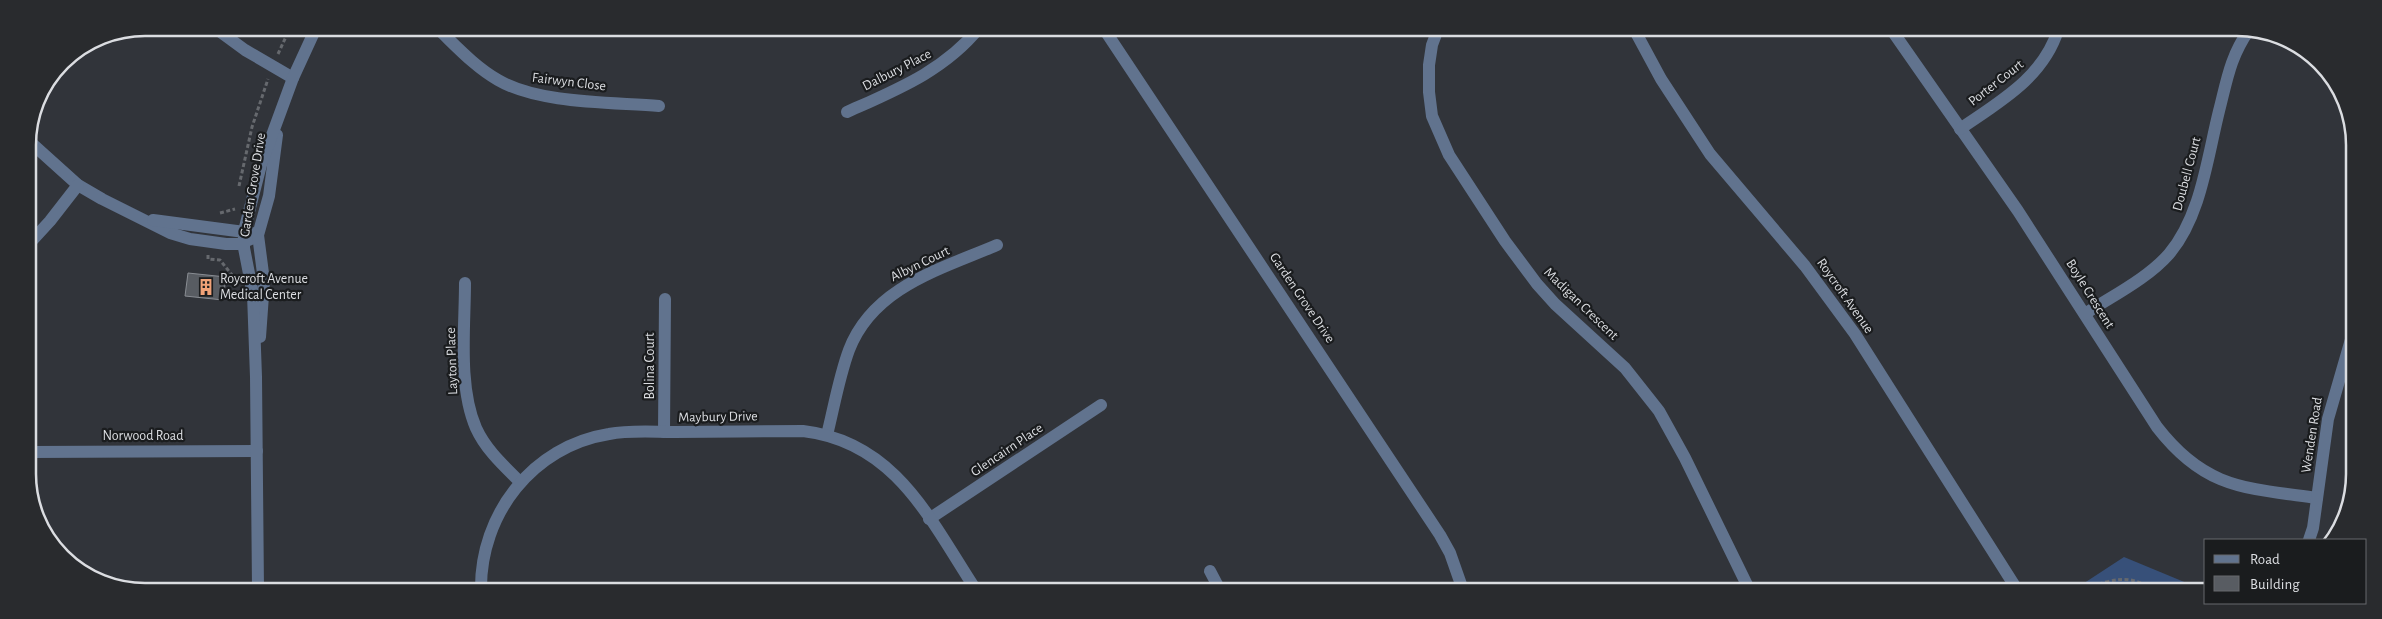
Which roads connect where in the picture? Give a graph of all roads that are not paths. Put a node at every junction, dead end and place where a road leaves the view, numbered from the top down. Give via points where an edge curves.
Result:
1 (226, 36) edge
2 (312, 36) edge
3 (446, 36) edge
4 (971, 36) edge
5 (1109, 36) edge
6 (1435, 36) edge
7 (1638, 36) edge
8 (1896, 36) edge
9 (2056, 36) edge
10 (2245, 36) edge
11 (293, 78) junction
12 (659, 106) dead end
13 (847, 112) dead end
14 (278, 117) junction
15 (1960, 129) junction
16 (36, 147) edge
17 (78, 185) junction
18 (146, 220) junction
19 (36, 235) edge
20 (258, 235) junction
21 (244, 237) junction
22 (997, 245) dead end
23 (465, 283) dead end
24 (665, 299) dead end
25 (2084, 314) junction
26 (2346, 357) edge
27 (256, 377) junction
28 (1101, 405) dead end
29 (664, 432) junction
30 (827, 435) junction
31 (257, 451) junction
32 (36, 452) edge
33 (520, 482) junction
34 (2317, 498) junction
35 (929, 519) junction
36 (2310, 539) edge
37 (1210, 571) dead end
38 (258, 583) edge
39 (481, 583) edge
40 (971, 583) edge
41 (1216, 583) edge
42 (1461, 583) edge
43 (1746, 583) edge
44 (2013, 583) edge

1 - 11 street
2 - 11 street, Garden Grove Drive
3 - 12 street, Fairwyn Close via 482,70 516,89 563,98
4 - 13 street, Dalbury Place via 943,64 903,87
5 - 42 street, Garden Grove Drive via 1440,535
6 - 43 street, Madigan Crescent via 1429,65 1429,92 1432,116 1449,155 1537,284 1625,368 1659,411
7 - 44 street, Roycroft Avenue via 1661,79 1710,154 1805,266 1855,334
8 - 15 street, Boyle Crescent
9 - 15 street, Porter Court via 2050,51 2026,82
10 - 25 street, Doubell Court via 2233,56 2193,212 2178,242 2152,270
11 - 14 street, Garden Grove Drive
14 - 20 street, Garden Grove Drive via 269,196
14 - 21 street, Garden Grove Drive via 261,166
15 - 25 street, Boyle Crescent via 2023,218
16 - 17 street
17 - 18 street
17 - 19 street
18 - 21 street via 212,228
18 - 21 street via 190,239 226,244
20 - 21 street
20 - 27 street, Garden Grove Drive via 264,281
21 - 27 street, Garden Grove Drive via 253,294
22 - 30 street, Albyn Court via 918,279 887,297 876,308 848,351
23 - 33 street, Layton Place via 466,376 470,412 485,444
24 - 29 street, Bolina Court
25 - 34 street, Boyle Crescent via 2157,427 2182,456 2215,478 2233,485
26 - 34 street, Wenden Road via 2328,419
27 - 31 street, Garden Grove Drive
28 - 35 street, Glencairn Place
29 - 30 street, Maybury Drive via 803,431
29 - 33 street, Maybury Drive via 610,434 573,444 540,463
30 - 35 street, Maybury Drive via 854,445 879,460 904,483
31 - 32 street, Norwood Road
31 - 38 street, Garden Grove Drive
33 - 39 street, Maybury Drive via 498,513 482,562
34 - 36 street, Wenden Road
35 - 40 street, Maybury Drive
37 - 41 street

